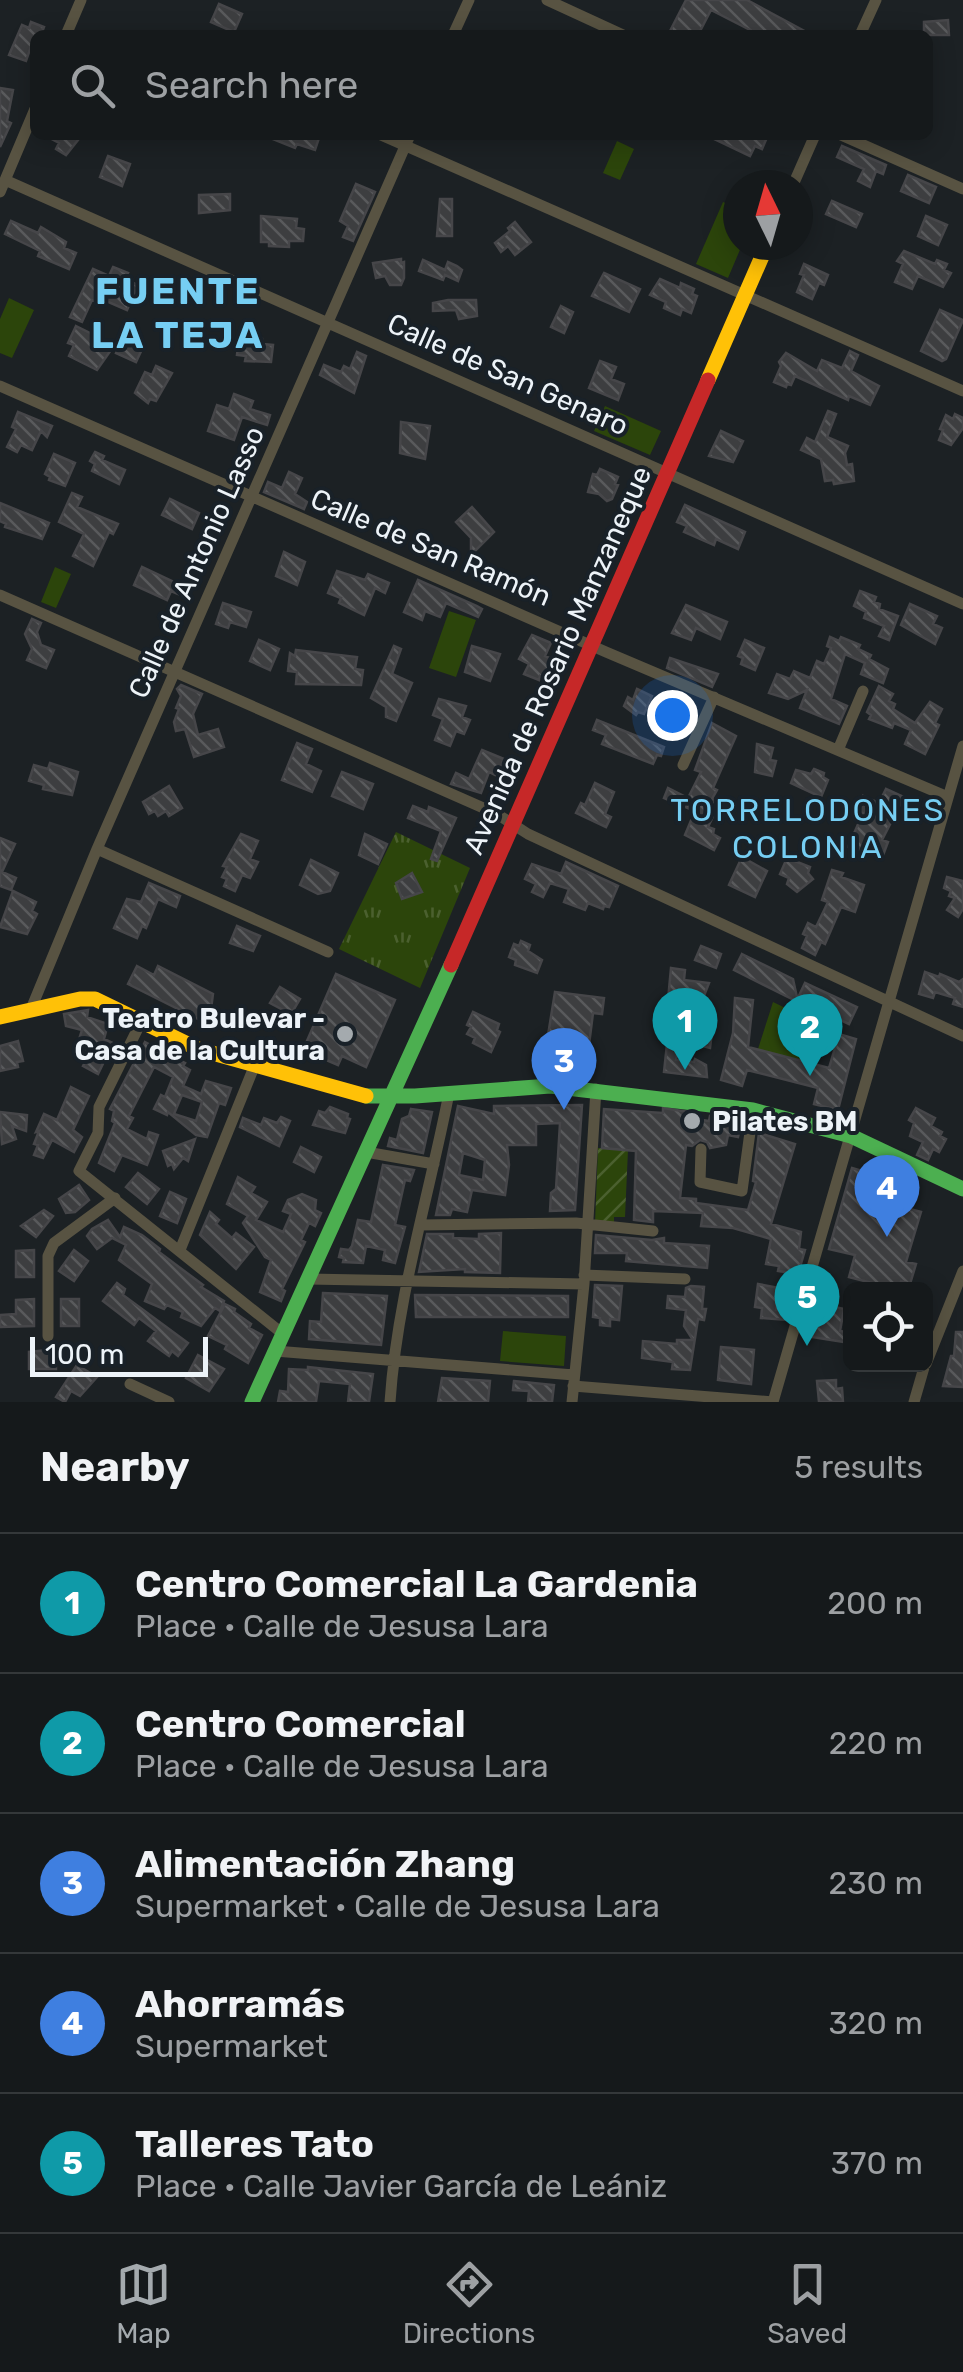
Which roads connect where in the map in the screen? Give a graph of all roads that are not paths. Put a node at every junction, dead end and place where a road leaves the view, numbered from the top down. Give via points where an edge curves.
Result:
1 (81, 0) edge
2 (469, 0) edge
3 (547, 0) edge
4 (876, 0) edge
5 (68, 30) edge
6 (456, 30) edge
7 (612, 30) edge
8 (862, 30) edge
9 (30, 121) edge
10 (407, 140) edge
11 (813, 140) edge
12 (851, 140) edge
13 (800, 170) edge
14 (3, 186) edge
15 (963, 189) edge
16 (761, 260) edge
17 (746, 294) junction
18 (328, 322) junction
19 (0, 386) edge
20 (963, 391) edge
21 (667, 473) junction
22 (251, 497) junction
23 (0, 595) edge
24 (963, 604) edge
25 (591, 644) junction
26 (175, 673) junction
27 (863, 692) dead end
28 (714, 698) junction
29 (963, 746) edge
30 (838, 750) junction
31 (683, 764) dead end
32 (948, 797) junction
33 (513, 823) junction
34 (97, 849) junction
35 (328, 952) dead end
36 (887, 1001) junction
37 (31, 1009) junction
38 (0, 1017) edge
39 (142, 1020) junction
40 (963, 1036) edge
41 (254, 1068) junction
42 (596, 1089) junction
43 (449, 1093) junction
44 (393, 1096) junction
45 (754, 1110) junction
46 (851, 1136) junction
47 (701, 1149) dead end
48 (366, 1152) junction
49 (434, 1164) junction
50 (963, 1189) edge
51 (115, 1198) junction
52 (420, 1225) junction
53 (588, 1225) junction
54 (653, 1230) dead end
55 (180, 1250) junction
56 (963, 1271) edge
57 (308, 1279) junction
58 (685, 1279) dead end
59 (584, 1280) junction
60 (408, 1281) junction
61 (283, 1334) junction
62 (48, 1336) dead end
63 (933, 1344) edge
64 (276, 1351) junction
65 (392, 1361) junction
66 (923, 1372) edge
67 (573, 1381) junction
68 (130, 1384) dead end
69 (170, 1402) edge
70 (252, 1402) edge
71 (390, 1402) edge
72 (572, 1402) edge
73 (773, 1402) edge
74 (914, 1402) edge

1 - 5 street
2 - 6 street
3 - 7 street
4 - 8 street
9 - 14 street
10 - 17 street
10 - 18 street, Calle de Antonio Lasso
11 - 13 street
12 - 15 street
14 - 18 street, Calle de San Genaro
16 - 17 street, Avenida de Rosario Manzaneque
17 - 20 street
17 - 21 street, Avenida de Rosario Manzaneque
18 - 21 street, Calle de San Genaro
18 - 22 street, Calle de Antonio Lasso
19 - 22 street, Calle de San Ramón
21 - 24 street, Calle de San Genaro
21 - 25 street, Avenida de Rosario Manzaneque
22 - 25 street, Calle de San Ramón
22 - 26 street, Calle de Antonio Lasso
23 - 26 street
25 - 28 street, Calle de San Ramón
25 - 33 street, Avenida de Rosario Manzaneque
26 - 33 street
26 - 34 street, Calle de Antonio Lasso
27 - 30 street
28 - 30 street, Calle de San Ramón
28 - 31 street
29 - 32 street
30 - 32 street, Calle de San Ramón
32 - 36 street
33 - 36 street
33 - 44 street, Avenida de Rosario Manzaneque
34 - 35 street
34 - 37 street, Calle de Antonio Lasso
36 - 40 street
36 - 46 street
37 - 38 street
37 - 39 street via 95,1000
39 - 41 street
39 - 51 street via 98,1107 98,1133 79,1170
41 - 44 street via 363,1096
41 - 55 street
42 - 43 street
42 - 45 street
42 - 53 street
43 - 44 street
43 - 49 street
44 - 48 street, Avenida de Rosario Manzaneque
45 - 46 street
45 - 47 street via 742,1191 700,1182
46 - 50 street
46 - 73 street
48 - 49 street
48 - 57 street, Avenida de Rosario Manzaneque
49 - 52 street
51 - 55 street
51 - 62 street via 54,1243 48,1256
52 - 53 street
52 - 60 street
53 - 54 street
53 - 59 street
55 - 61 street
56 - 63 street
57 - 60 street
57 - 61 street, Avenida de Rosario Manzaneque
58 - 59 street
59 - 60 street
59 - 67 street
60 - 65 street
61 - 64 street, Avenida de Rosario Manzaneque
64 - 65 street
64 - 70 street, Avenida de Rosario Manzaneque
65 - 67 street
65 - 71 street
66 - 74 street
67 - 72 street
67 - 73 street
68 - 69 street

